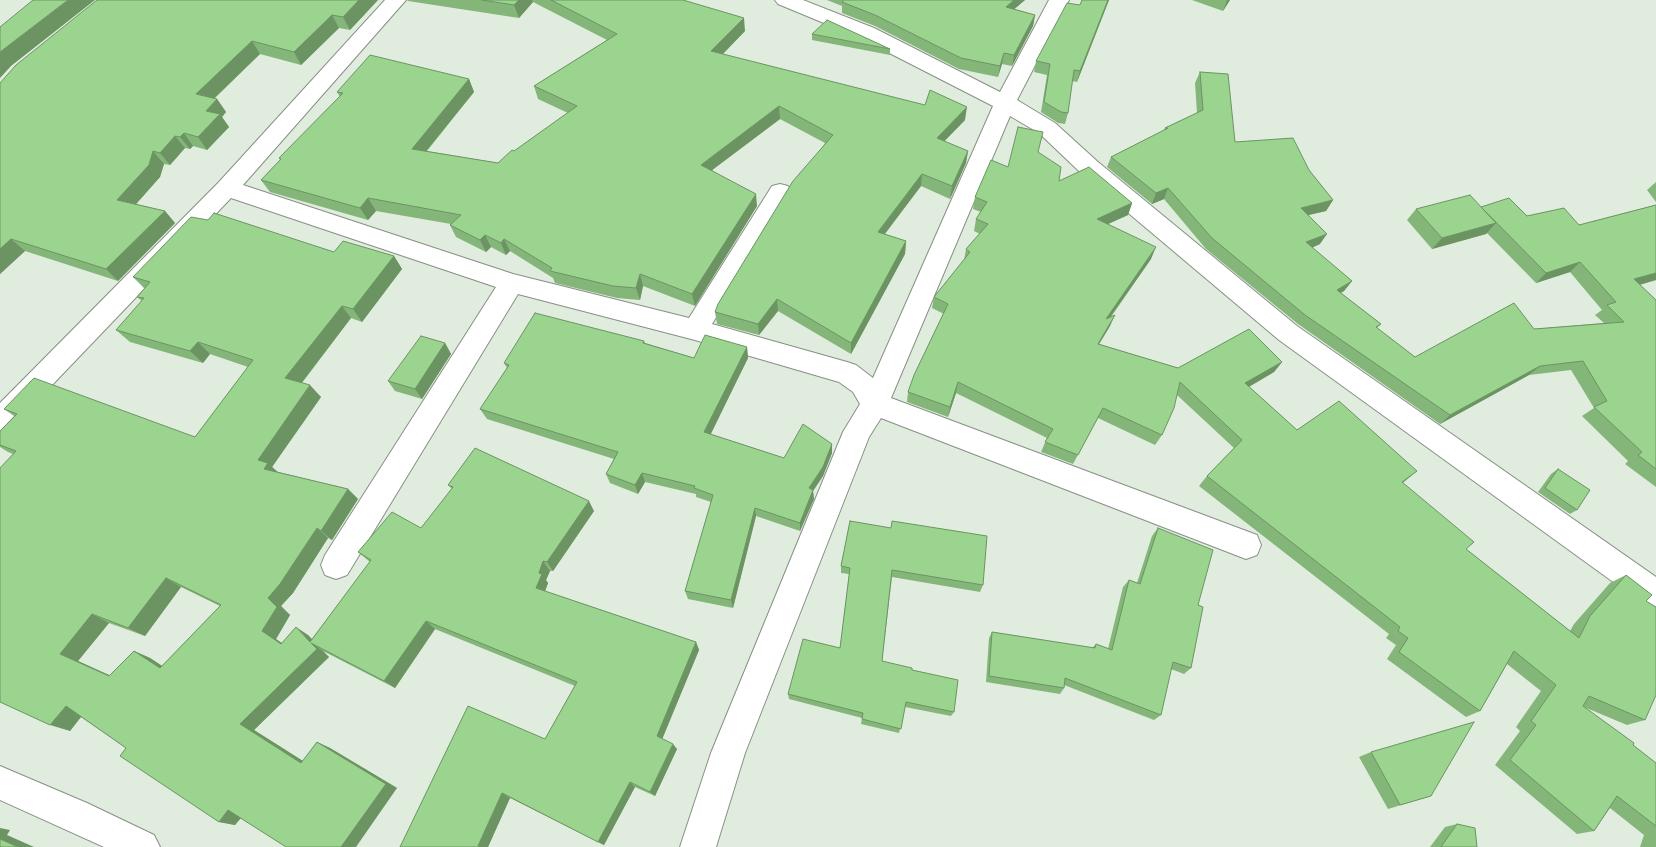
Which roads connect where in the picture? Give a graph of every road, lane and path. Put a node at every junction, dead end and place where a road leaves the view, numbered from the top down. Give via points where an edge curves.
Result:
1 (396, 0) edge
2 (785, 0) edge
3 (1059, 0) edge
4 (1005, 103) junction
5 (227, 188) junction
6 (780, 192) dead end
7 (512, 283) junction
8 (695, 330) junction
9 (875, 404) junction
10 (0, 421) edge
11 (1246, 545) dead end
12 (336, 564) dead end
13 (1656, 595) edge
14 (0, 783) edge
15 (142, 847) edge
16 (698, 847) edge

1 - 5 street
2 - 4 street via 867,33
3 - 4 street
4 - 9 street
4 - 13 street via 1047,128 1090,168 1288,333
5 - 7 street
5 - 10 street
6 - 8 street
7 - 8 street
7 - 12 street
8 - 9 street via 847,374 862,384
9 - 11 street
9 - 16 street via 857,432 732,744
14 - 15 street

